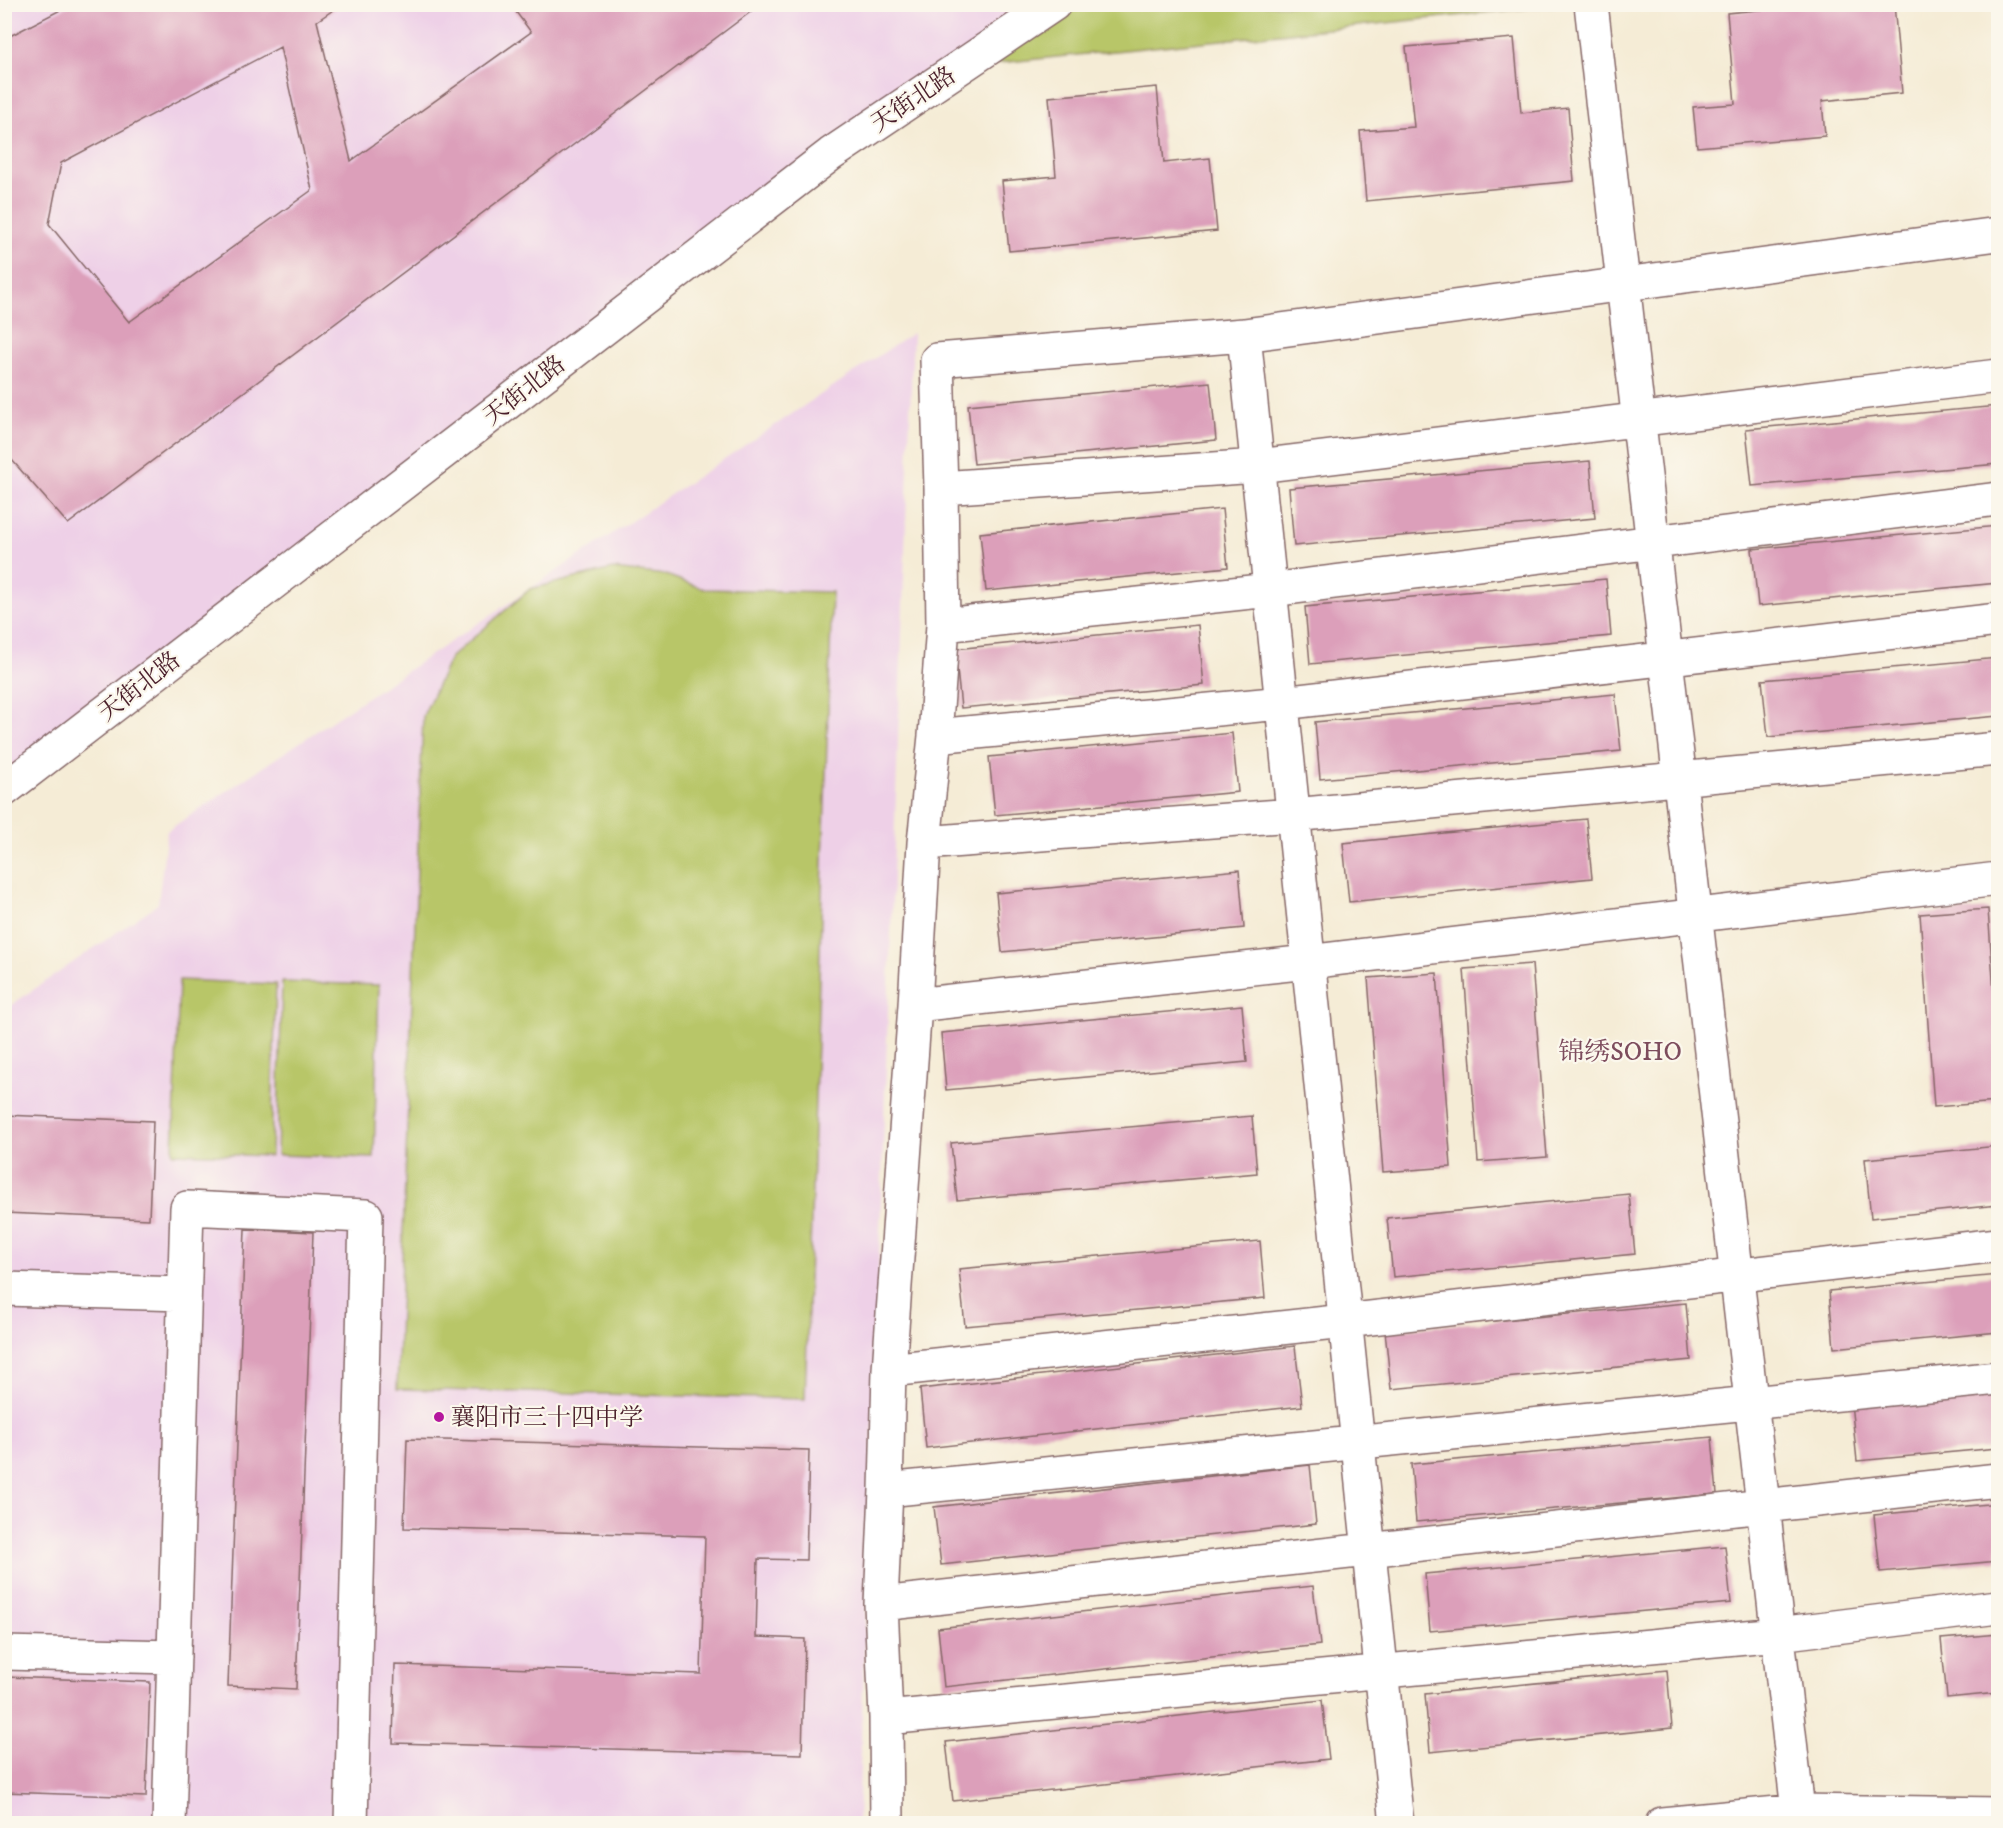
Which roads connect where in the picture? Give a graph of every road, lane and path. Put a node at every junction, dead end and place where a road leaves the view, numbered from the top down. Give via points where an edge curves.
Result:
1 (1054, 4) edge
2 (1591, 4) edge
3 (1998, 234) edge
4 (1623, 284) junction
5 (1244, 334) junction
6 (1998, 376) edge
7 (1639, 420) junction
8 (1257, 466) junction
9 (941, 488) junction
10 (1998, 499) edge
11 (1653, 542) junction
12 (1270, 590) junction
13 (1998, 620) edge
14 (943, 625) junction
15 (1666, 658) junction
16 (1282, 703) junction
17 (935, 736) junction
18 (1998, 749) edge
19 (1680, 778) junction
20 (4, 790) edge
21 (1293, 815) junction
22 (924, 843) junction
23 (1998, 879) edge
24 (1695, 915) junction
25 (1308, 962) junction
26 (915, 1005) junction
27 (1998, 1245) edge
28 (1737, 1275) junction
29 (4, 1289) edge
30 (184, 1294) junction
31 (1345, 1321) junction
32 (889, 1370) junction
33 (1998, 1377) edge
34 (1752, 1402) junction
35 (1358, 1441) junction
36 (1998, 1480) edge
37 (886, 1490) junction
38 (1763, 1506) junction
39 (1369, 1550) junction
40 (881, 1604) junction
41 (1998, 1607) edge
42 (1778, 1634) junction
43 (4, 1653) edge
44 (174, 1657) junction
45 (1381, 1671) junction
46 (886, 1718) junction
47 (1998, 1814) edge
48 (1798, 1817) edge
49 (169, 1824) edge
50 (351, 1824) edge
51 (887, 1824) edge
52 (1397, 1824) edge
53 (1662, 1824) edge

1 - 20 street, 天街北路 via 831,154
2 - 4 street
3 - 4 street
4 - 5 street
4 - 7 street
5 - 8 street
5 - 9 street via 937,360
6 - 7 street
7 - 8 street
7 - 11 street
8 - 9 street
8 - 12 street
9 - 14 street
10 - 11 street
11 - 12 street
11 - 15 street
12 - 14 street
12 - 16 street
13 - 15 street
14 - 17 street
15 - 16 street
15 - 19 street
16 - 17 street
16 - 21 street
17 - 22 street
18 - 19 street
19 - 21 street
19 - 24 street
21 - 22 street
21 - 25 street
22 - 26 street
23 - 24 street
24 - 25 street
24 - 28 street
25 - 26 street
25 - 31 street
26 - 32 street
27 - 28 street
28 - 31 street
28 - 34 street
29 - 30 street
30 - 44 street
30 - 50 street via 187,1208 366,1216
31 - 32 street
31 - 35 street
32 - 37 street
33 - 34 street
34 - 35 street
34 - 38 street
35 - 37 street
35 - 39 street
36 - 38 street
37 - 40 street
38 - 39 street
38 - 42 street
39 - 40 street
39 - 45 street
40 - 46 street
41 - 42 street
42 - 45 street
42 - 48 street
43 - 44 street
44 - 49 street
45 - 46 street
45 - 52 street
46 - 51 street
47 - 48 street
48 - 53 street

